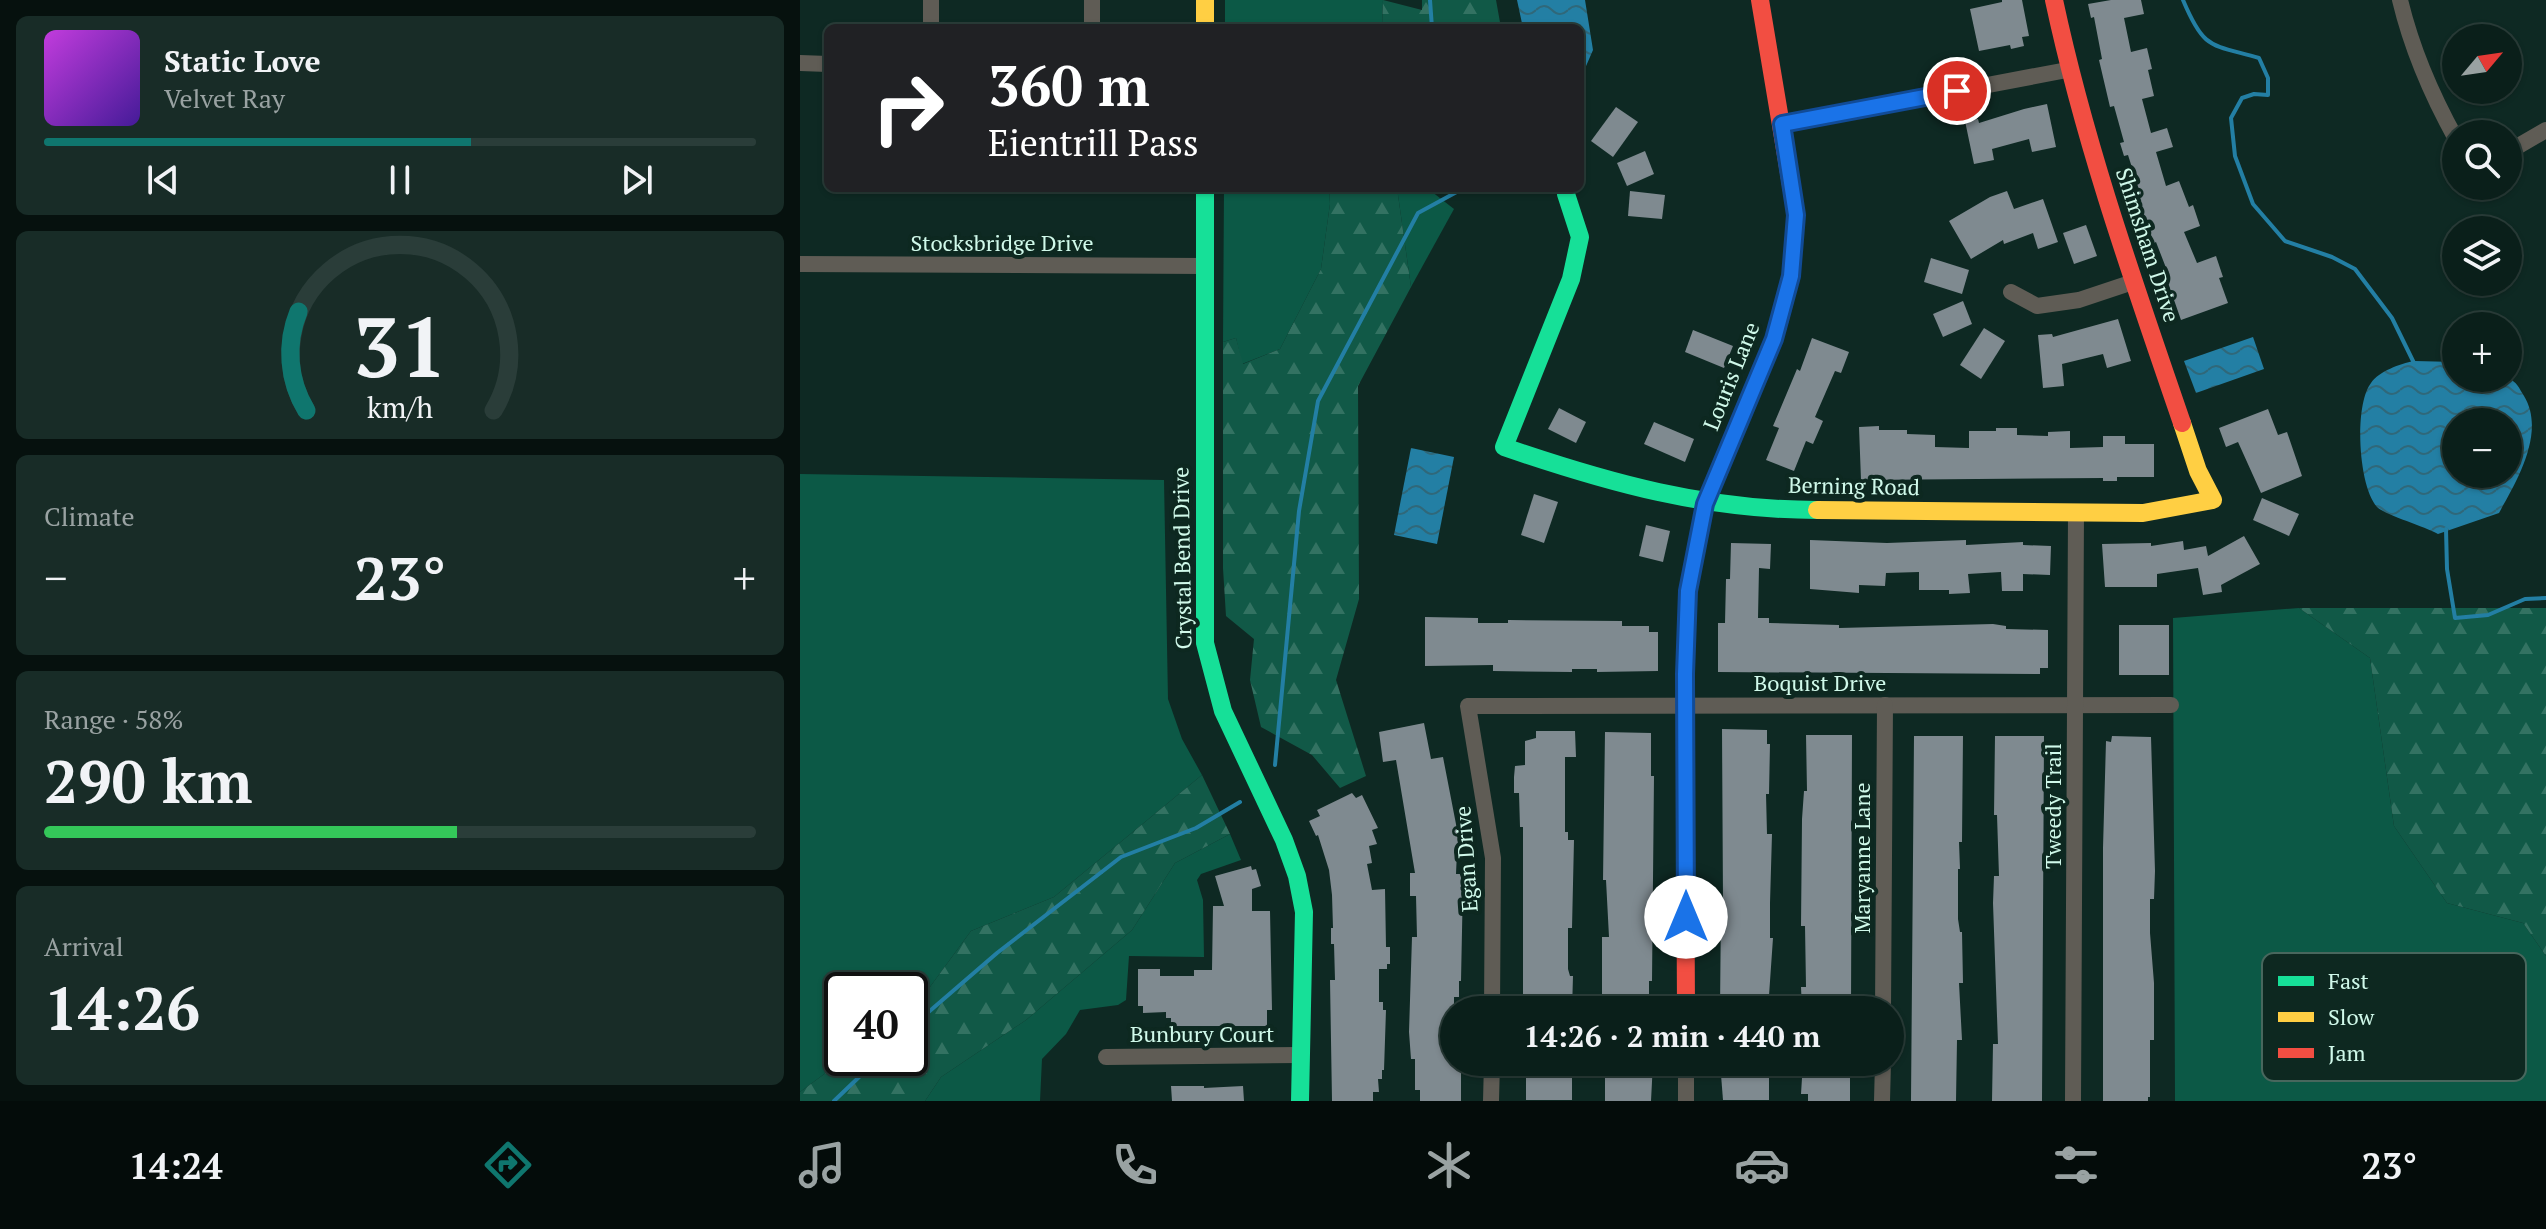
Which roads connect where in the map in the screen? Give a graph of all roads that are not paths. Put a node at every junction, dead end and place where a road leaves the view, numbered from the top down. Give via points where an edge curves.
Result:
1 (931, 0) edge
2 (1092, 0) edge
3 (1205, 0) edge
4 (1760, 0) edge
5 (2054, 0) edge
6 (2400, 0) edge
7 (931, 24) edge
8 (1092, 24) edge
9 (1205, 24) edge
10 (800, 63) edge
11 (824, 64) edge
12 (2067, 70) junction
13 (2446, 120) edge
14 (1782, 124) junction
15 (2546, 130) edge
16 (2522, 144) edge
17 (1205, 192) edge
18 (1566, 194) dead end
19 (800, 264) edge
20 (1205, 266) junction
21 (2133, 282) junction
22 (2011, 292) dead end
23 (2213, 500) joint
24 (1705, 504) junction
25 (2076, 512) junction
26 (1686, 704) junction
27 (2076, 704) junction
28 (1885, 705) junction
29 (2171, 705) dead end
30 (1468, 706) joint
31 (1492, 996) edge
32 (1686, 996) edge
33 (1883, 996) edge
34 (1299, 1055) junction
35 (1106, 1057) dead end
36 (1492, 1076) edge
37 (1686, 1076) edge
38 (1883, 1076) edge
39 (1300, 1101) edge
40 (1491, 1101) edge
41 (1686, 1101) edge
42 (1882, 1101) edge
43 (2073, 1101) edge

1 - 7 street
2 - 8 street
3 - 9 street
4 - 14 street, Louris Lane
5 - 12 street, Shimsham Drive
6 - 13 street via 2409,37
10 - 11 street
12 - 14 street
12 - 21 street, Shimsham Drive
14 - 24 street, Louris Lane via 1796,215 1791,276 1774,339
15 - 16 street
17 - 20 street, Crystal Bend Drive
18 - 24 street, Berning Road via 1580,237 1571,279 1504,446 1565,469
19 - 20 street, Stocksbridge Drive
20 - 34 street, Crystal Bend Drive via 1205,643 1223,711 1297,876 1304,912
21 - 22 street via 2079,300 2037,306
21 - 23 street, Shimsham Drive via 2198,471
23 - 25 street, Berning Road via 2143,513
24 - 25 street, Berning Road via 1763,510
24 - 26 street, Louris Lane via 1688,591
25 - 27 street, Tweedy Trail
26 - 28 street, Boquist Drive
26 - 30 street, Boquist Drive
26 - 32 street, Louris Lane
27 - 28 street, Boquist Drive
27 - 29 street, Boquist Drive
27 - 43 street, Tweedy Trail
28 - 33 street, Maryanne Lane
30 - 31 street, Egan Drive via 1493,858
34 - 35 street, Bunbury Court
34 - 39 street, Crystal Bend Drive
36 - 40 street
37 - 41 street
38 - 42 street

